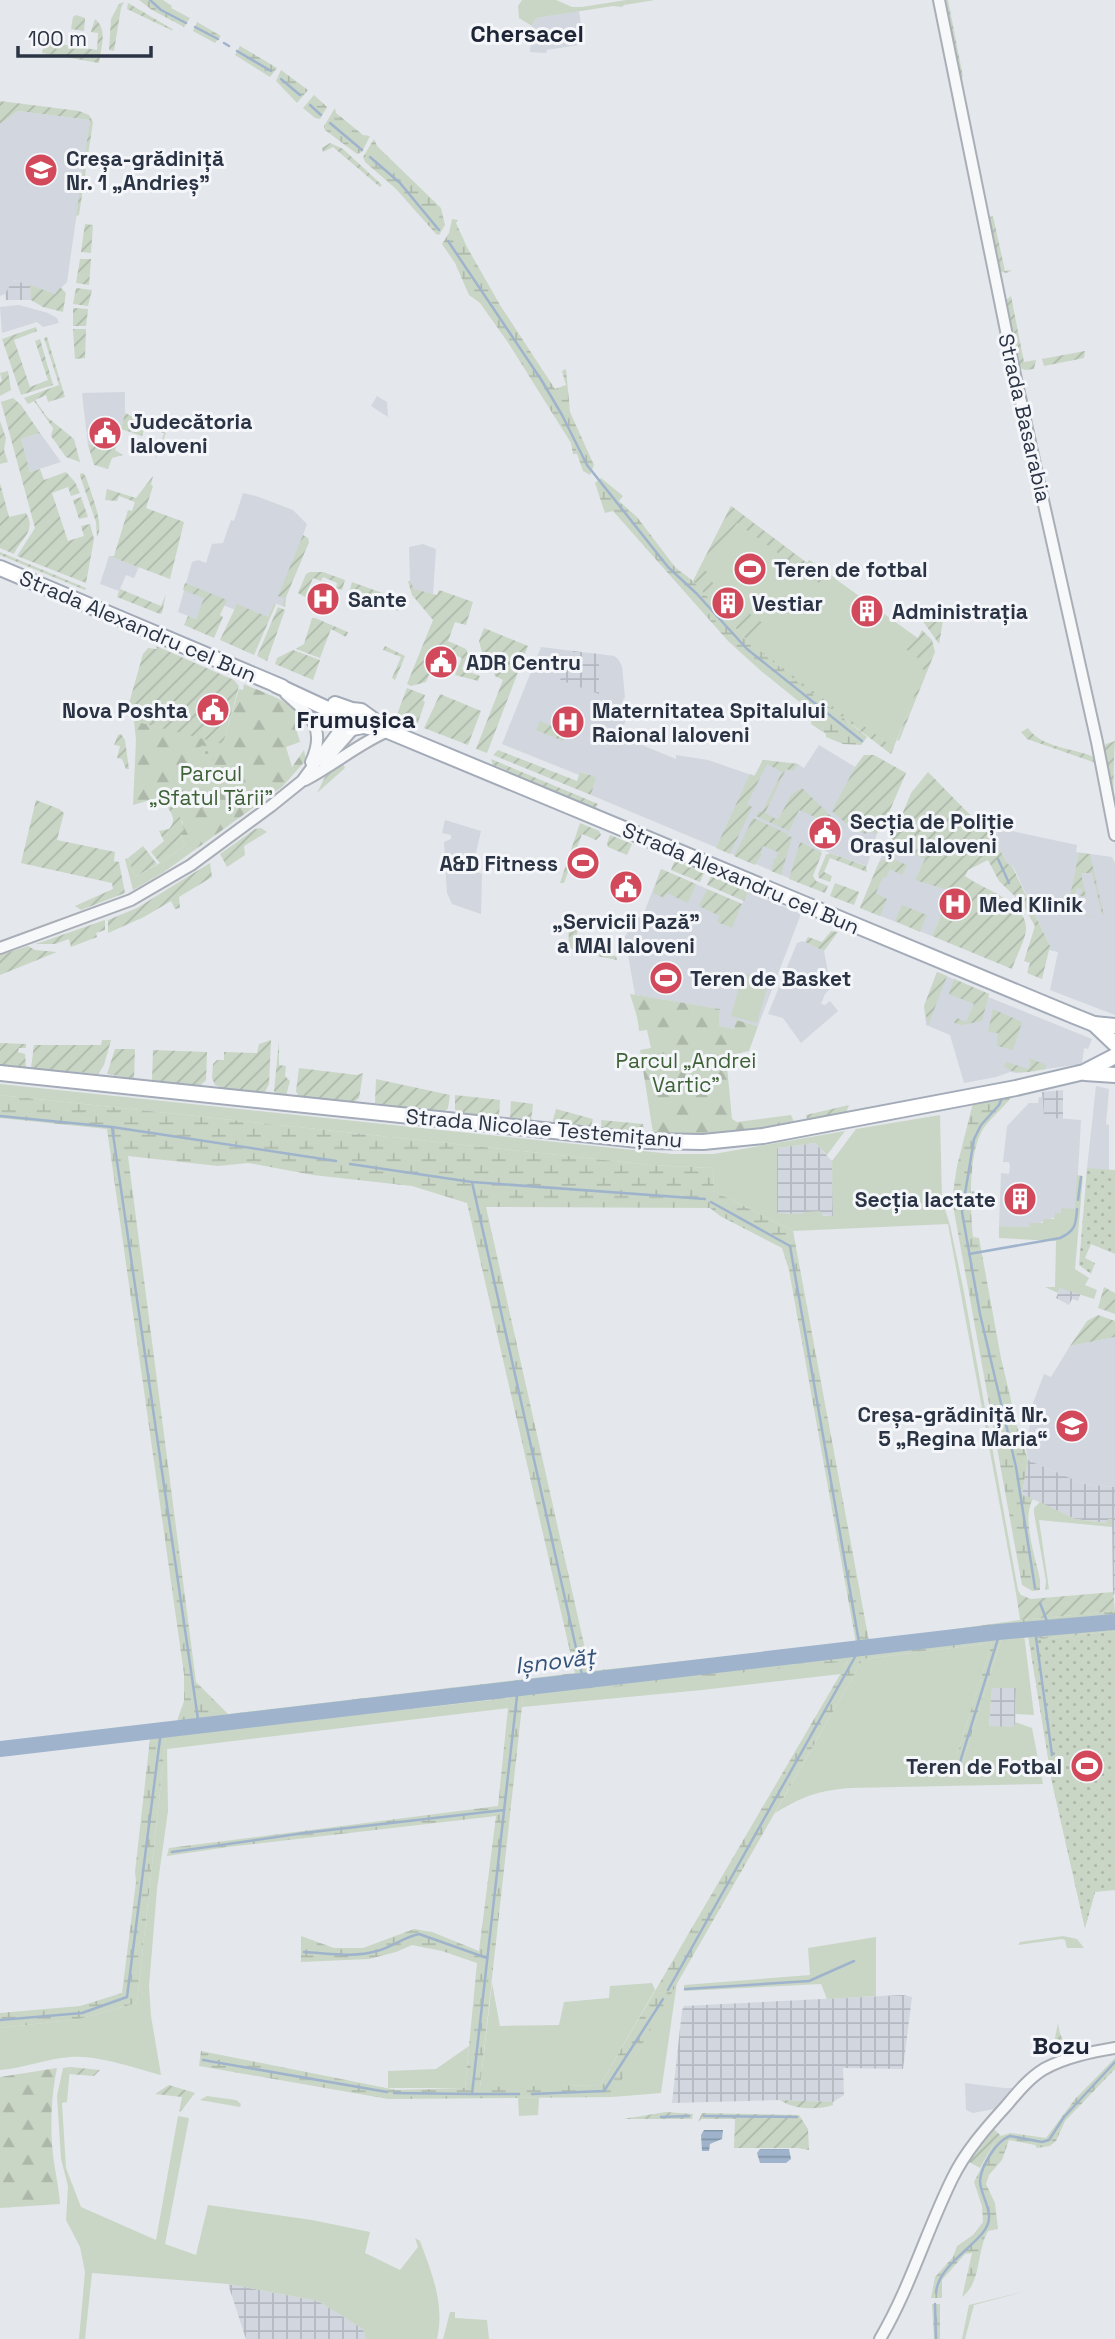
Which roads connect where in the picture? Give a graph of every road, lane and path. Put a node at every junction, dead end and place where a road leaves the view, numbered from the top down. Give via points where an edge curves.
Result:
1 (939, 0) edge
2 (0, 568) edge
3 (276, 685) junction
4 (354, 720) junction
5 (388, 731) junction
6 (306, 779) junction
7 (1115, 835) edge
8 (0, 948) edge
9 (1094, 1024) junction
10 (1115, 1026) edge
11 (1115, 1044) edge
12 (1115, 1056) edge
13 (1083, 1072) junction
14 (0, 1073) edge
15 (1115, 1075) edge
16 (1115, 2048) edge
17 (880, 2339) edge

1 - 7 street, Strada Basarabia
2 - 3 main road, Strada Alexandru cel Bun
3 - 4 main road, Strada Alexandru cel Bun
3 - 6 street via 307,711 315,727 316,752
4 - 5 main road, Strada Alexandru cel Bun via 377,722
4 - 6 street
5 - 6 street
5 - 9 main road, Strada Alexandru cel Bun
6 - 8 street via 152,889 108,910
9 - 10 main road, Strada Alexandru cel Bun
9 - 11 main road, Strada Alexandru cel Bun
12 - 13 main road, Strada Nicolae Testemițanu
13 - 14 main road, Strada Nicolae Testemițanu via 773,1134 677,1143
13 - 15 main road, Strada Nicolae Testemițanu
16 - 17 street via 1075,2056 1042,2070 997,2116 953,2178 903,2297

